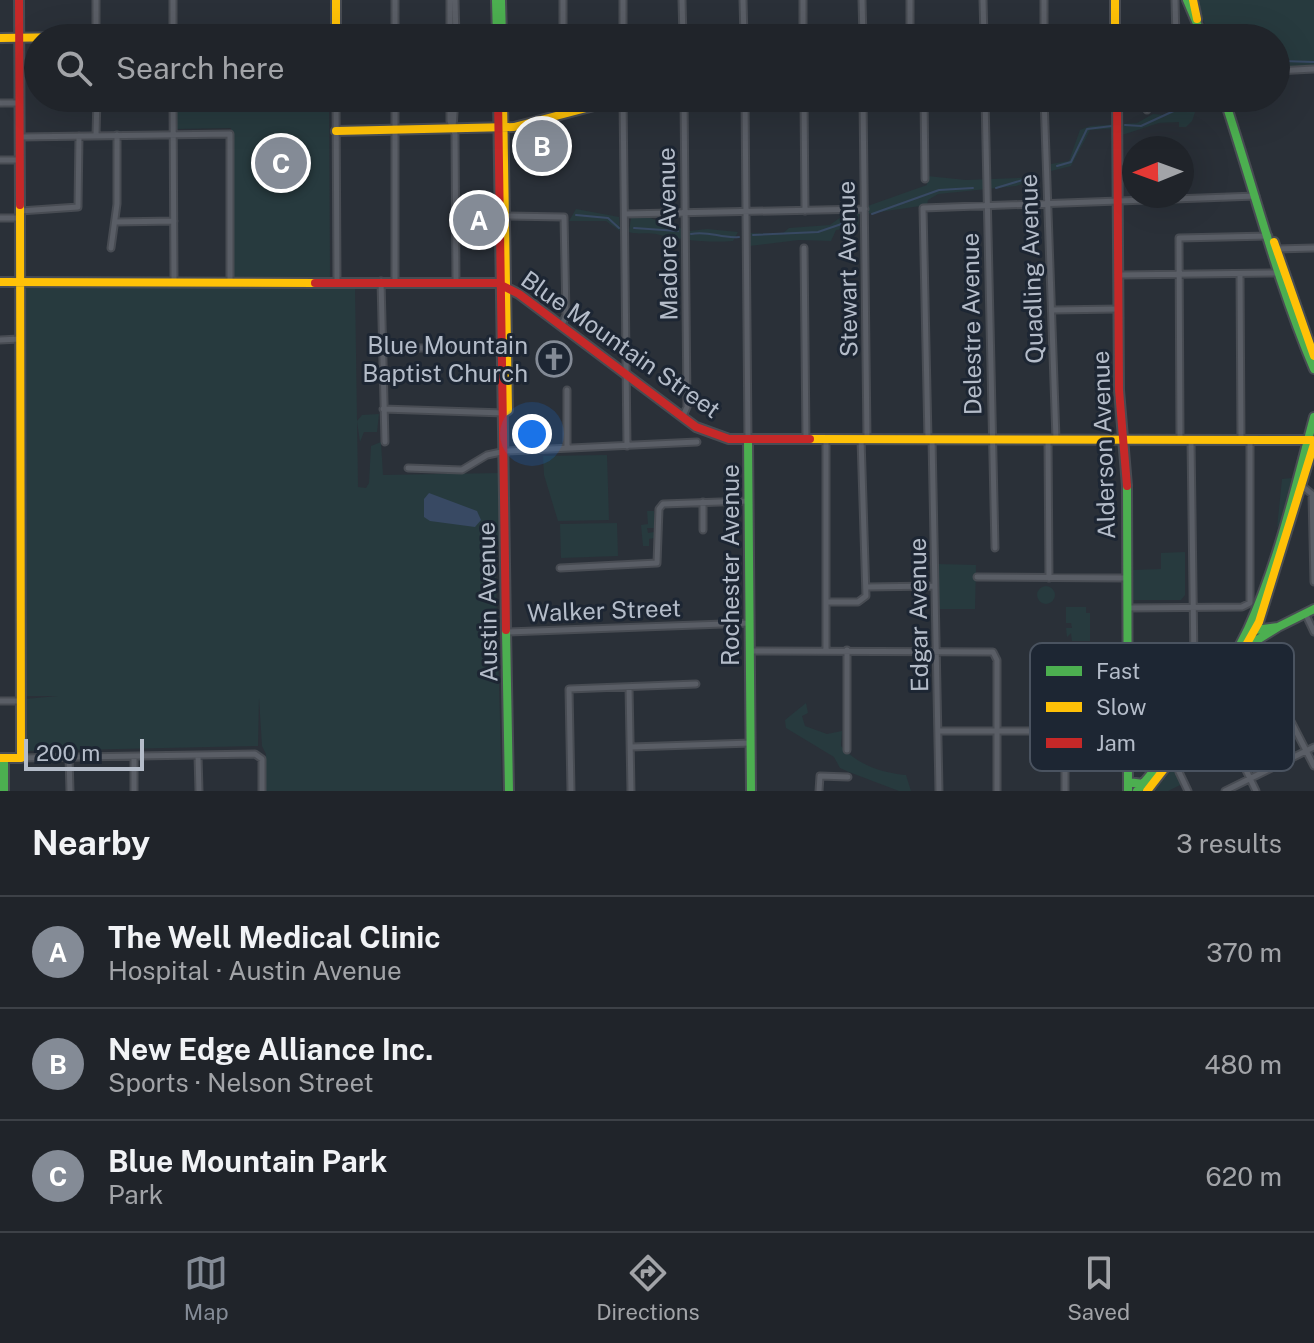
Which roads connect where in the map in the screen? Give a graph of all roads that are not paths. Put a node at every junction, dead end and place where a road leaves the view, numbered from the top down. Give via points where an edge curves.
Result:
1 (19, 0) edge
2 (96, 0) edge
3 (173, 0) edge
4 (336, 0) edge
5 (395, 0) edge
6 (452, 0) edge
7 (498, 0) edge
8 (563, 0) edge
9 (623, 0) edge
10 (682, 0) edge
11 (743, 0) edge
12 (803, 0) edge
13 (862, 0) edge
14 (910, 0) edge
15 (983, 0) edge
16 (1044, 0) edge
17 (1115, 0) edge
18 (1175, 0) edge
19 (1187, 0) edge
20 (1193, 0) edge
21 (96, 24) edge
22 (173, 24) edge
23 (336, 24) edge
24 (395, 24) edge
25 (453, 24) edge
26 (499, 24) edge
27 (563, 24) edge
28 (623, 24) edge
29 (683, 24) edge
30 (744, 24) edge
31 (803, 24) edge
32 (863, 24) edge
33 (910, 24) edge
34 (984, 24) edge
35 (1044, 24) edge
36 (1115, 24) edge
37 (1176, 24) edge
38 (1198, 24) edge
39 (1198, 24) edge
40 (0, 38) edge
41 (19, 38) junction
42 (24, 38) edge
43 (1314, 69) edge
44 (1290, 70) edge
45 (0, 103) edge
46 (19, 103) junction
47 (97, 112) edge
48 (173, 112) edge
49 (336, 112) edge
50 (395, 112) edge
51 (453, 112) edge
52 (500, 112) edge
53 (568, 112) edge
54 (623, 112) edge
55 (684, 112) edge
56 (745, 112) edge
57 (804, 112) edge
58 (863, 112) edge
59 (926, 112) edge
60 (985, 112) edge
61 (1045, 112) edge
62 (1117, 112) edge
63 (1229, 112) edge
64 (564, 113) joint
65 (501, 127) junction
66 (453, 128) junction
67 (395, 129) junction
68 (336, 131) junction
69 (174, 134) junction
70 (96, 135) junction
71 (117, 135) junction
72 (79, 136) junction
73 (19, 137) junction
74 (0, 160) edge
75 (19, 160) junction
76 (925, 179) dead end
77 (1256, 196) junction
78 (1119, 202) junction
79 (1048, 204) junction
80 (986, 207) junction
81 (865, 209) junction
82 (805, 211) junction
83 (745, 212) junction
84 (685, 213) junction
85 (19, 214) junction
86 (625, 214) junction
87 (502, 215) junction
88 (0, 218) edge
89 (174, 221) junction
90 (115, 222) junction
91 (1269, 236) junction
92 (111, 248) dead end
93 (804, 248) dead end
94 (1314, 248) edge
95 (1273, 249) junction
96 (1280, 272) junction
97 (1179, 274) junction
98 (1240, 274) junction
99 (1120, 275) junction
100 (174, 280) junction
101 (230, 280) junction
102 (456, 280) junction
103 (337, 281) junction
104 (381, 281) junction
105 (395, 281) junction
106 (0, 282) edge
107 (19, 282) junction
108 (504, 285) junction
109 (1120, 309) junction
110 (1052, 310) junction
111 (562, 325) junction
112 (19, 339) junction
113 (0, 340) edge
114 (381, 348) junction
115 (502, 348) junction
116 (1314, 356) edge
117 (1314, 369) edge
118 (626, 375) junction
119 (567, 390) dead end
120 (383, 409) junction
121 (505, 412) junction
122 (683, 416) junction
123 (1314, 417) edge
124 (806, 438) junction
125 (826, 439) junction
126 (864, 439) junction
127 (930, 439) junction
128 (992, 439) junction
129 (1052, 439) junction
130 (1124, 439) junction
131 (1180, 439) junction
132 (748, 440) junction
133 (1191, 440) junction
134 (1246, 440) junction
135 (385, 442) dead end
136 (697, 442) dead end
137 (1312, 442) edge
138 (627, 446) junction
139 (567, 448) junction
140 (506, 451) junction
141 (408, 468) dead end
142 (1301, 485) junction
143 (750, 501) junction
144 (703, 502) junction
145 (703, 530) dead end
146 (995, 548) dead end
147 (560, 568) dead end
148 (977, 577) dead end
149 (1049, 578) junction
150 (1127, 578) junction
151 (1314, 582) edge
152 (934, 586) junction
153 (866, 587) junction
154 (827, 602) junction
155 (1127, 608) junction
156 (1194, 608) junction
157 (1310, 611) edge
158 (750, 623) junction
159 (1257, 626) junction
160 (1278, 627) junction
161 (508, 632) junction
162 (1314, 632) edge
163 (1245, 634) junction
164 (1127, 643) edge
165 (1195, 643) edge
166 (1240, 643) edge
167 (1249, 643) edge
168 (1255, 643) edge
169 (937, 649) junction
170 (826, 650) junction
171 (847, 650) junction
172 (751, 651) junction
173 (696, 684) dead end
174 (629, 687) junction
175 (0, 701) edge
176 (21, 701) junction
177 (1294, 728) edge
178 (997, 730) junction
179 (1030, 730) edge
180 (939, 731) junction
181 (751, 743) junction
182 (631, 747) junction
183 (1314, 747) edge
184 (847, 750) dead end
185 (1306, 751) junction
186 (198, 756) junction
187 (69, 757) junction
188 (134, 757) junction
189 (1294, 757) edge
190 (2, 758) edge
191 (21, 758) junction
192 (1314, 766) edge
193 (1065, 771) edge
194 (1156, 771) edge
195 (1157, 771) edge
196 (1246, 771) edge
197 (1266, 771) edge
198 (1179, 772) dead end
199 (848, 777) dead end
200 (1250, 779) junction
201 (1127, 787) edge
202 (1142, 789) edge
203 (4, 791) edge
204 (70, 791) edge
205 (134, 791) edge
206 (199, 791) edge
207 (262, 791) edge
208 (509, 791) edge
209 (571, 791) edge
210 (631, 791) edge
211 (751, 791) edge
212 (819, 791) edge
213 (939, 791) edge
214 (997, 791) edge
215 (1065, 791) edge
216 (1188, 791) edge
217 (1225, 791) edge
218 (1256, 791) edge

1 - 41 main road
2 - 21 street
3 - 22 street
4 - 23 main road
5 - 24 street
6 - 25 street
7 - 26 main road
8 - 27 street
9 - 28 street
10 - 29 street
11 - 30 street
12 - 31 street
13 - 32 street
14 - 33 street
15 - 34 street
16 - 35 street
17 - 36 main road
18 - 37 street
19 - 38 main road
20 - 39 main road
40 - 41 main road
41 - 42 main road
41 - 46 main road
43 - 44 street
45 - 46 street
46 - 73 main road
47 - 70 street
48 - 69 street
49 - 68 street
50 - 67 street
51 - 66 street
52 - 65 main road, Austin Avenue
53 - 64 main road
54 - 86 street
55 - 84 street, Madore Avenue
56 - 83 street, Rochester Avenue
57 - 82 street
58 - 81 street, Stewart Avenue
59 - 76 street
60 - 80 street, Delestre Avenue
61 - 79 street, Quadling Avenue
62 - 78 main road, Alderson Avenue
63 - 77 main road
64 - 65 main road
65 - 66 main road
65 - 87 main road, Austin Avenue
66 - 67 main road
66 - 102 street
67 - 68 main road
67 - 105 street
68 - 103 street
69 - 71 street
69 - 89 street
69 - 101 street via 230,134
70 - 71 street
70 - 72 street
71 - 90 street
72 - 73 street
72 - 85 street via 78,207
73 - 75 main road
74 - 75 street
75 - 85 main road
77 - 78 street
77 - 91 main road
78 - 79 street
78 - 99 main road, Alderson Avenue
79 - 80 street
79 - 110 street, Quadling Avenue
80 - 127 street, Edgar Avenue via 923,208
80 - 128 street, Delestre Avenue
81 - 82 street
81 - 126 street, Stewart Avenue
82 - 83 street
83 - 84 street
83 - 132 street, Rochester Avenue
84 - 86 street
84 - 122 street, Madore Avenue
85 - 88 street
85 - 107 main road
86 - 118 street
87 - 108 main road, Austin Avenue
87 - 111 street via 564,217
89 - 90 street
89 - 100 street
90 - 92 street
91 - 95 main road
91 - 97 street via 1180,237
93 - 124 street
94 - 95 street
95 - 96 main road
96 - 98 street
96 - 116 main road
96 - 117 main road via 1296,331
97 - 98 street
97 - 99 street
97 - 131 street
98 - 134 street
99 - 109 main road, Alderson Avenue
100 - 101 main road, Blue Mountain Street
100 - 107 main road, Blue Mountain Street
101 - 103 main road, Blue Mountain Street
102 - 105 main road, Blue Mountain Street
102 - 108 main road, Blue Mountain Street
103 - 104 main road, Blue Mountain Street
104 - 105 main road, Blue Mountain Street
104 - 114 street
106 - 107 main road, Blue Mountain Street
107 - 112 main road
108 - 111 main road, Blue Mountain Street
108 - 115 main road, Austin Avenue
108 - 121 main road, Austin Avenue via 509,372
109 - 110 street
109 - 130 main road, Alderson Avenue
110 - 129 street, Quadling Avenue
111 - 118 main road, Blue Mountain Street
112 - 113 street
112 - 176 main road
114 - 115 street
114 - 120 street
115 - 121 main road, Austin Avenue
118 - 122 main road, Blue Mountain Street
118 - 138 street
119 - 139 street
120 - 121 street
120 - 135 street
121 - 140 main road, Austin Avenue
122 - 132 main road, Blue Mountain Street via 710,434
123 - 137 main road
124 - 125 main road, Blue Mountain Street
124 - 132 main road, Blue Mountain Street
125 - 126 main road, Blue Mountain Street
125 - 154 street
126 - 127 main road, Blue Mountain Street
126 - 153 street, Stewart Avenue
127 - 128 main road, Blue Mountain Street
127 - 152 street, Edgar Avenue
128 - 129 main road, Blue Mountain Street
128 - 146 street, Delestre Avenue
129 - 130 main road, Blue Mountain Street
129 - 149 street, Quadling Avenue
130 - 131 main road, Blue Mountain Street
130 - 150 main road, Alderson Avenue
131 - 133 main road, Blue Mountain Street
132 - 143 main road, Rochester Avenue
133 - 134 main road, Blue Mountain Street
133 - 156 street
134 - 137 main road, Blue Mountain Street
134 - 156 street via 1250,603
136 - 138 street
137 - 142 main road
137 - 163 main road
138 - 139 street
139 - 140 street
140 - 141 street via 462,470
140 - 161 main road, Austin Avenue
142 - 151 street via 1312,494
142 - 159 main road
143 - 144 street
143 - 158 main road, Rochester Avenue
144 - 145 street
144 - 147 street via 661,505 658,562
148 - 149 street
149 - 150 street
150 - 155 main road, Alderson Avenue
152 - 153 street
152 - 169 street, Edgar Avenue
153 - 154 street, Stewart Avenue via 865,599
154 - 170 street
155 - 156 street
155 - 164 main road, Alderson Avenue
156 - 165 street
157 - 160 main road
157 - 162 street
158 - 161 street, Walker Street
158 - 172 main road, Rochester Avenue
159 - 160 main road
159 - 163 main road
159 - 167 main road
160 - 168 main road
161 - 208 main road, Austin Avenue
163 - 166 main road
169 - 171 street
169 - 178 street via 995,653
169 - 180 street, Edgar Avenue
170 - 171 street
170 - 172 street
171 - 184 street
172 - 181 main road, Rochester Avenue
173 - 174 street
174 - 182 street
174 - 209 street via 569,689
175 - 176 street
176 - 191 main road
177 - 185 street
178 - 179 street
178 - 180 street
178 - 214 street
180 - 213 street, Edgar Avenue
181 - 182 street
181 - 211 main road, Rochester Avenue
182 - 210 street
183 - 185 street
185 - 189 street
185 - 192 street
186 - 188 street
186 - 206 street
186 - 207 street via 257,754 262,759
187 - 188 street
187 - 191 street
187 - 204 street
188 - 205 street
190 - 191 main road
190 - 203 main road
193 - 215 street
194 - 202 main road
195 - 202 main road
196 - 200 street
197 - 200 street
198 - 216 street
199 - 212 street via 820,776
200 - 217 street
200 - 218 street
201 - 202 main road

